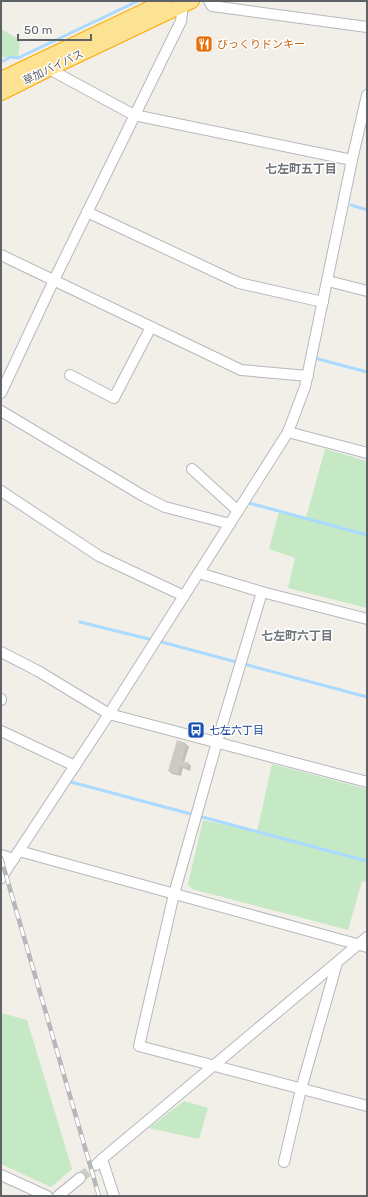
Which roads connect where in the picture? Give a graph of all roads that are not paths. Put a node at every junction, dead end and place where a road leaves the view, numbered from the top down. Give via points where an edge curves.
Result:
1 (164, 1) edge
2 (209, 1) edge
3 (187, 3) edge
4 (367, 27) edge
5 (49, 68) junction
6 (1, 79) edge
7 (1, 93) edge
8 (367, 95) edge
9 (134, 115) junction
10 (363, 126) edge
11 (352, 160) junction
12 (87, 212) junction
13 (1, 255) edge
14 (54, 280) junction
15 (328, 281) junction
16 (367, 291) edge
17 (323, 302) junction
18 (151, 327) junction
19 (70, 375) dead end
20 (308, 376) junction
21 (1, 393) edge
22 (1, 411) edge
23 (288, 432) junction
24 (367, 453) edge
25 (192, 469) dead end
26 (1, 491) edge
27 (238, 511) junction
28 (230, 524) junction
29 (199, 573) junction
30 (262, 592) junction
31 (184, 596) junction
32 (367, 620) edge
33 (1, 652) edge
34 (109, 714) junction
35 (1, 732) edge
36 (217, 742) junction
37 (75, 766) junction
38 (367, 782) edge
39 (1, 855) edge
40 (16, 855) junction
41 (1, 878) edge
42 (174, 894) junction
43 (367, 937) edge
44 (363, 946) edge
45 (337, 962) junction
46 (213, 1066) junction
47 (301, 1089) junction
48 (367, 1106) edge
49 (284, 1162) dead end
50 (1, 1175) edge
51 (80, 1178) tunnel mouth
52 (47, 1196) edge
53 (58, 1196) edge
54 (114, 1196) edge

1 - 6 highway, 草加バイパス
2 - 4 street via 212,6
3 - 5 highway, 草加バイパス
3 - 9 street via 181,21
5 - 7 highway, 草加バイパス
5 - 9 street
8 - 10 street
9 - 11 street
9 - 12 street
10 - 11 street
11 - 15 street
12 - 14 street
12 - 17 street via 239,283
13 - 14 street
14 - 18 street
14 - 21 street
15 - 16 street
15 - 17 street
17 - 20 street
18 - 19 street via 114,398
18 - 20 street via 241,370
20 - 23 street
22 - 28 street via 165,507
23 - 24 street
23 - 27 street
25 - 27 street
26 - 31 street via 99,556
27 - 28 street
28 - 29 street
29 - 30 street
29 - 31 street
30 - 32 street
30 - 36 street
31 - 34 street
33 - 34 street
34 - 36 street
34 - 37 street
35 - 37 street
36 - 38 street
36 - 42 street
37 - 40 street
39 - 40 street
40 - 41 street
40 - 42 street
42 - 44 street
42 - 46 street via 139,1046
43 - 44 street
44 - 45 street
45 - 46 street
45 - 47 street
46 - 47 street
46 - 54 street via 99,1162
47 - 48 street
47 - 49 street
50 - 52 street
51 - 53 street

